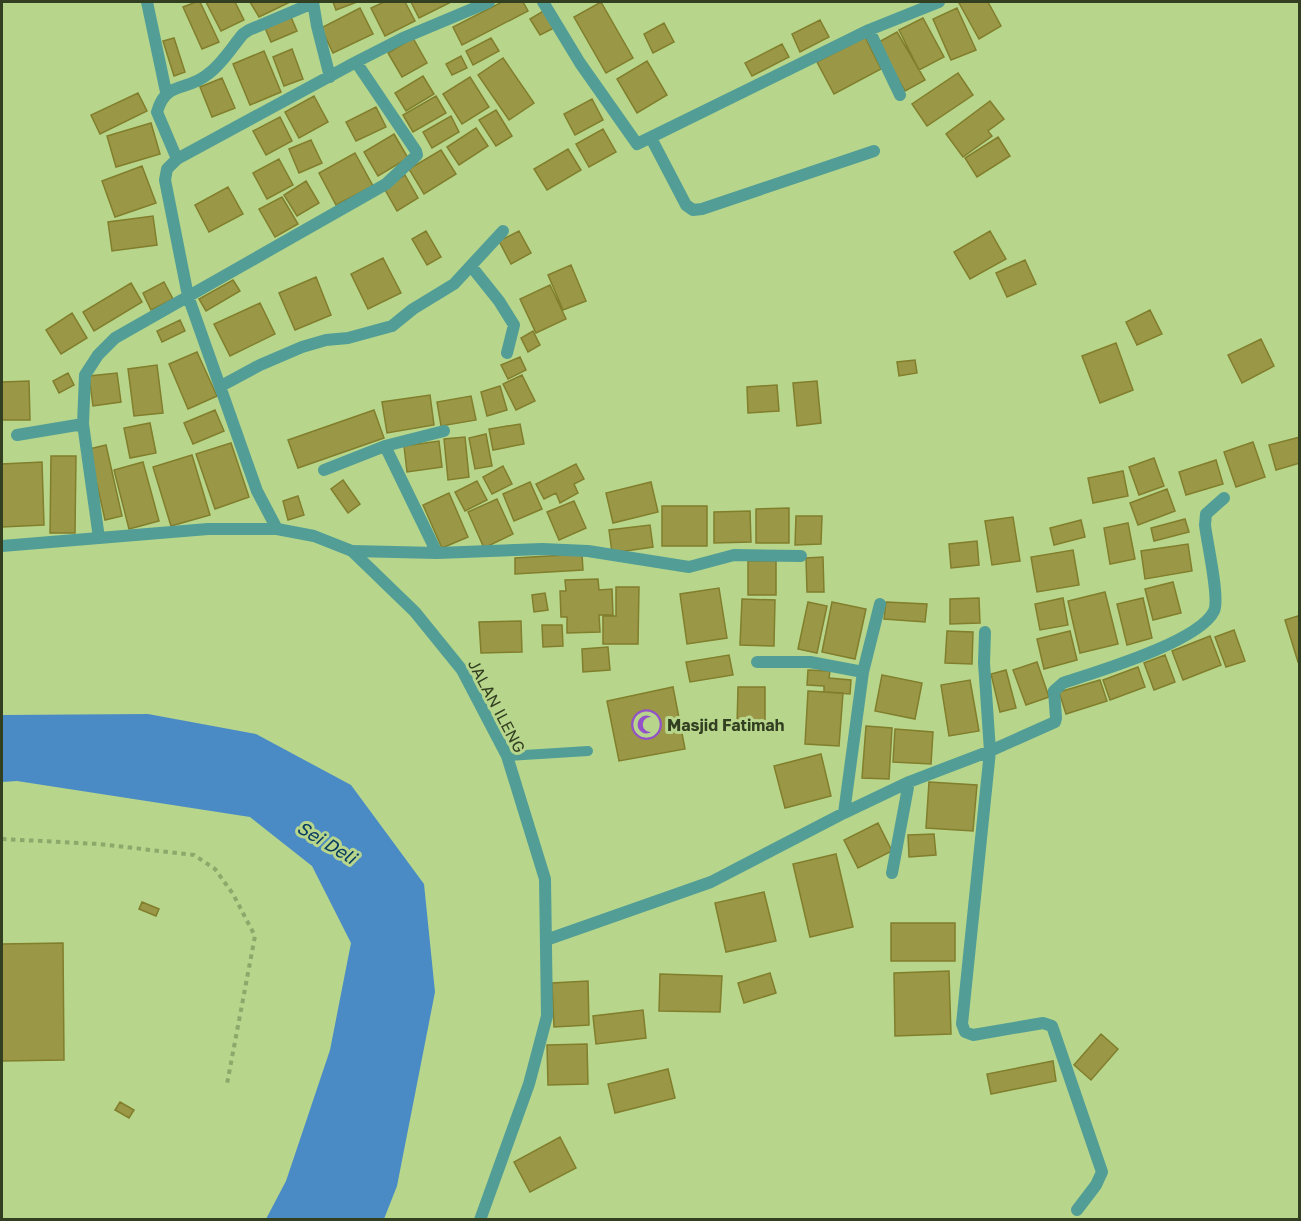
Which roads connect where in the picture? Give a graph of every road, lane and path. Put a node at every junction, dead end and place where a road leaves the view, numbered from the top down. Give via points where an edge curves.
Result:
1 (147, 2) edge
2 (313, 2) edge
3 (489, 2) edge
4 (543, 2) edge
5 (939, 2) edge
6 (869, 30) junction
7 (356, 62) junction
8 (330, 77) junction
9 (166, 93) junction
10 (900, 95) dead end
11 (651, 138) junction
12 (874, 151) dead end
13 (177, 159) junction
14 (503, 231) dead end
15 (471, 266) junction
16 (188, 296) junction
17 (507, 353) dead end
18 (221, 386) junction
19 (83, 424) junction
20 (444, 431) dead end
21 (17, 435) dead end
22 (385, 446) junction
23 (324, 470) dead end
24 (1224, 498) dead end
25 (277, 528) junction
26 (99, 538) junction
27 (2, 546) edge
28 (352, 551) junction
29 (437, 553) junction
30 (801, 556) dead end
31 (880, 604) dead end
32 (985, 632) dead end
33 (757, 662) dead end
34 (863, 672) junction
35 (588, 751) dead end
36 (990, 752) junction
37 (507, 756) junction
38 (909, 782) junction
39 (844, 813) junction
40 (2, 839) edge
41 (892, 873) dead end
42 (546, 940) junction
43 (227, 1084) dead end
44 (1077, 1210) dead end
45 (480, 1220) edge

1 - 9 street
2 - 8 street
2 - 9 street via 249,30 210,73
3 - 7 street
4 - 11 street via 637,144
5 - 6 street
6 - 10 street
6 - 11 street
7 - 8 street
7 - 16 street via 417,155 386,184
8 - 13 street
9 - 13 street via 157,112
11 - 12 street via 686,205 693,210
13 - 16 street via 167,169 165,180
14 - 15 street
15 - 17 street via 514,325
15 - 18 street via 454,284 392,326 302,347
16 - 18 street
16 - 19 street via 115,338 98,355 85,375
18 - 25 street via 258,491
19 - 21 street
19 - 26 street
20 - 22 street
22 - 23 street
22 - 29 street
24 - 36 street via 1206,514 1205,525 1216,599 1214,612 1168,646 1063,683 1054,691 1055,722
25 - 26 street, JALAN ILENG
25 - 28 street, JALAN ILENG via 314,536
26 - 27 street, JALAN ILENG
28 - 29 street
28 - 37 street, JALAN ILENG via 415,612 462,670
29 - 30 street via 588,551 689,567 734,555
31 - 34 street
32 - 36 street
33 - 34 street via 810,662
34 - 39 street
35 - 37 lane
36 - 38 street
36 - 44 street via 962,1024 965,1032 973,1035 1043,1023 1052,1026 1102,1172
37 - 42 street, JALAN ILENG via 545,879
38 - 39 street
38 - 41 street
39 - 42 street via 711,882
40 - 43 path via 99,844 194,855 215,869 255,936
42 - 45 street, JALAN ILENG via 547,1016 529,1084

